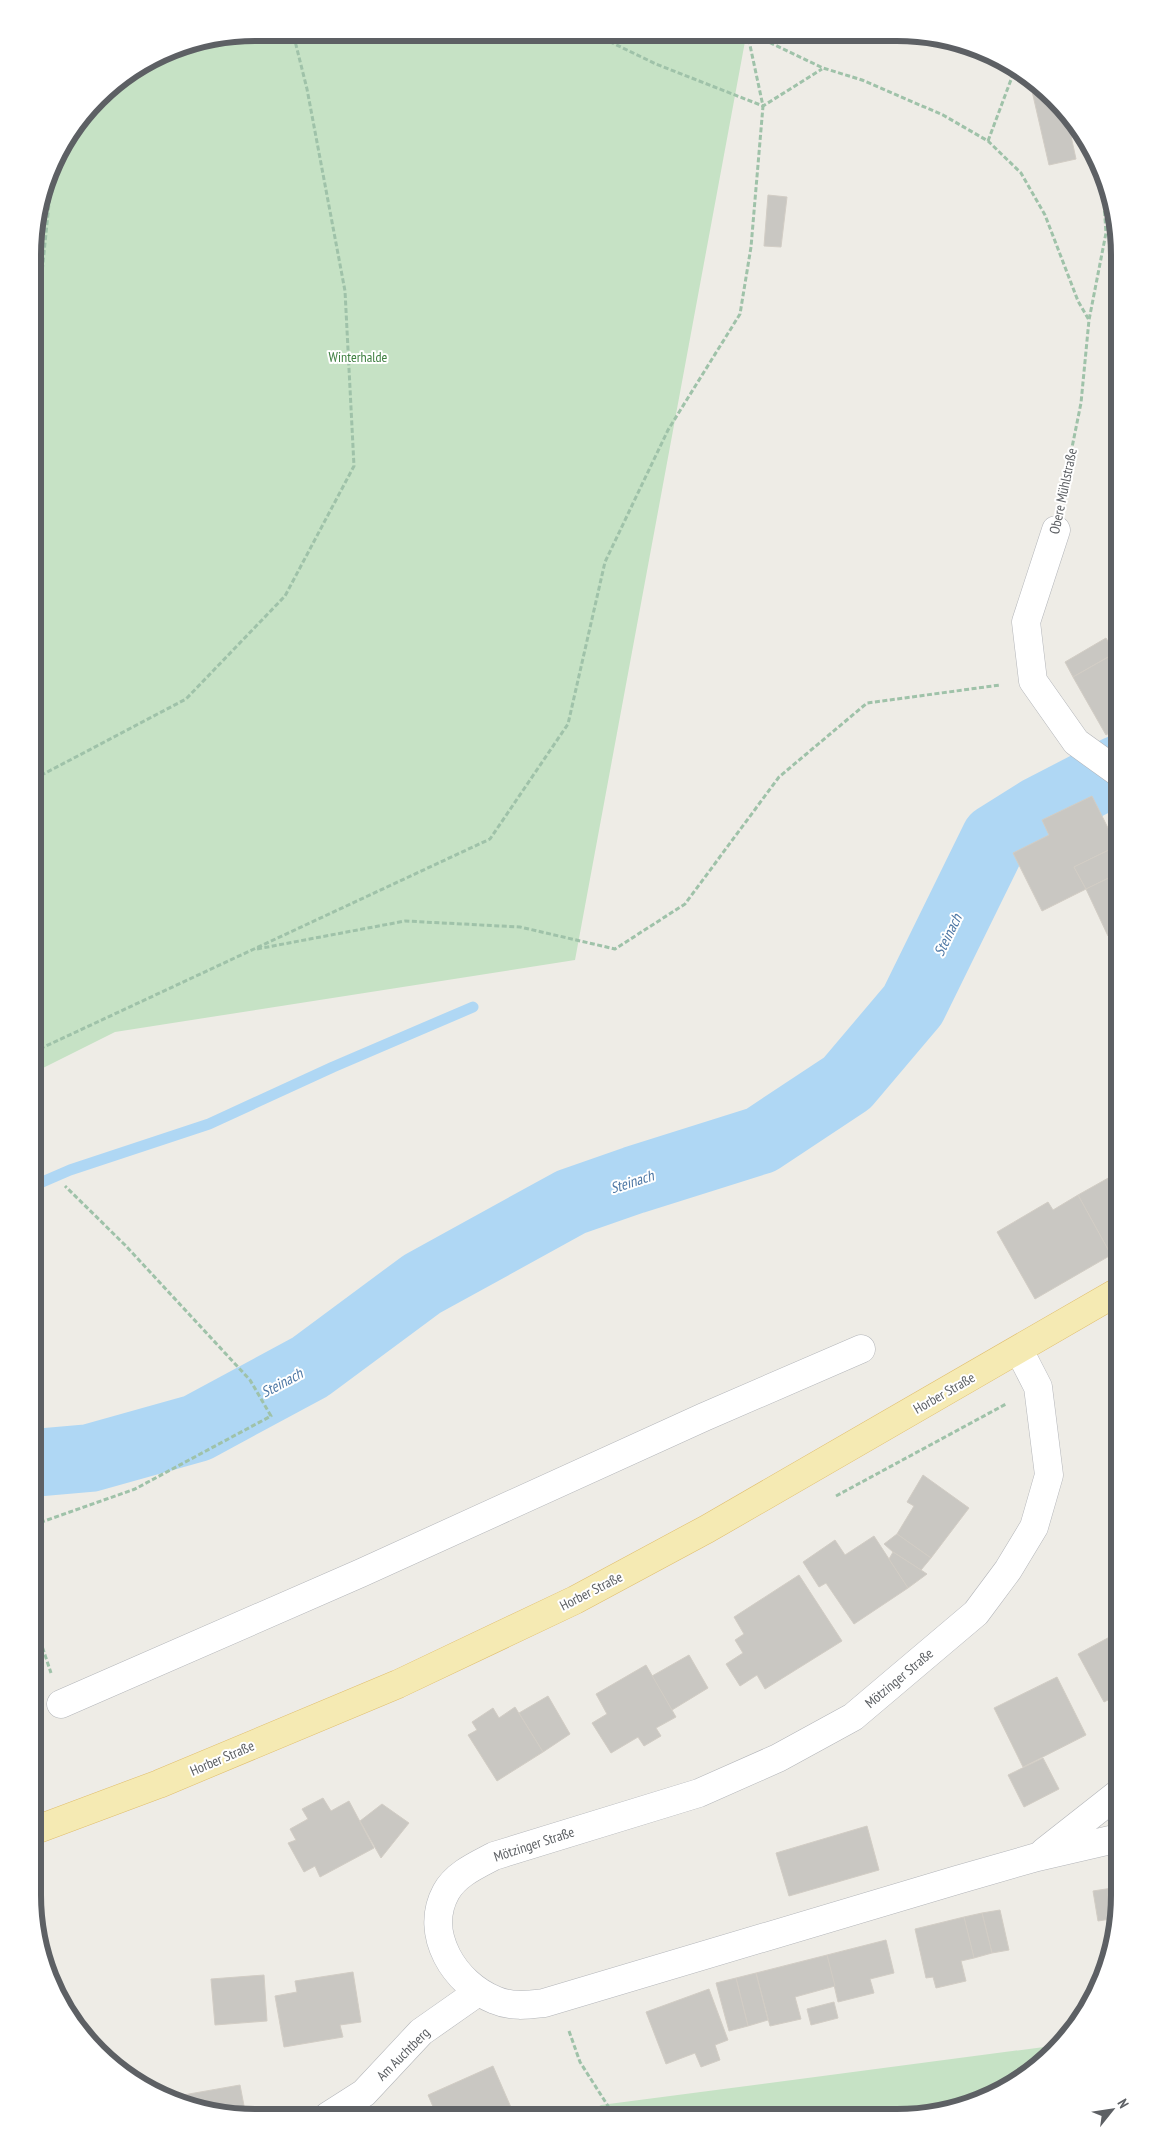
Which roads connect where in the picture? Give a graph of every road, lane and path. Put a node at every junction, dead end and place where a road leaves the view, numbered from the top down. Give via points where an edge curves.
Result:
1 (295, 41) edge
2 (608, 41) edge
3 (749, 41) edge
4 (766, 41) edge
5 (823, 68) junction
6 (1013, 75) edge
7 (763, 106) junction
8 (988, 141) junction
9 (50, 198) edge
10 (1104, 203) edge
11 (41, 283) edge
12 (1089, 320) junction
13 (1056, 530) joint
14 (1033, 681) junction
15 (1111, 767) edge
16 (41, 775) edge
17 (252, 950) junction
18 (41, 1049) edge
19 (65, 1186) dead end
20 (1111, 1296) edge
21 (861, 1349) dead end
22 (1019, 1350) junction
23 (41, 1522) edge
24 (41, 1643) edge
25 (61, 1704) joint
26 (1111, 1798) edge
27 (41, 1828) edge
28 (1111, 1840) edge
29 (1037, 1857) junction
30 (478, 1992) junction
31 (557, 2000) junction
32 (339, 2109) edge
33 (610, 2109) edge

1 - 16 path via 345,290 354,466 285,596 186,699
2 - 7 path via 656,64
3 - 7 path
4 - 5 path
5 - 7 path
5 - 8 path via 862,80 924,107
6 - 8 path
7 - 17 path via 751,247 740,314 668,430 605,562 568,724 490,839
8 - 12 path via 1021,173 1044,214 1078,301
9 - 11 path
10 - 12 path, Obere Mühlstraße via 1106,233
12 - 13 path, Obere Mühlstraße via 1081,403
13 - 14 street, Obere Mühlstraße via 1026,622
14 - 15 street, Obere Mühlstraße via 1076,742
14 - 17 path via 867,703 779,777 685,904 615,949 520,927 405,921
17 - 18 path
19 - 23 path via 125,1244 250,1380 271,1416 135,1489
20 - 22 main road, Horber Straße
21 - 25 street
22 - 27 main road, Horber Straße via 707,1530 575,1600 398,1684 160,1784
22 - 30 street, Mötzinger Straße via 1038,1387 1049,1475 1034,1527 976,1613 853,1717 778,1758 699,1793 494,1856 459,1876 446,1891 438,1927 443,1948 456,1971
24 - 25 path
26 - 29 street
28 - 29 street, Mötzinger Straße
29 - 31 street, Mötzinger Straße
30 - 31 street, Mötzinger Straße via 515,2006
30 - 32 street, Am Auchtberg via 421,2032 364,2093
31 - 33 path via 580,2062

